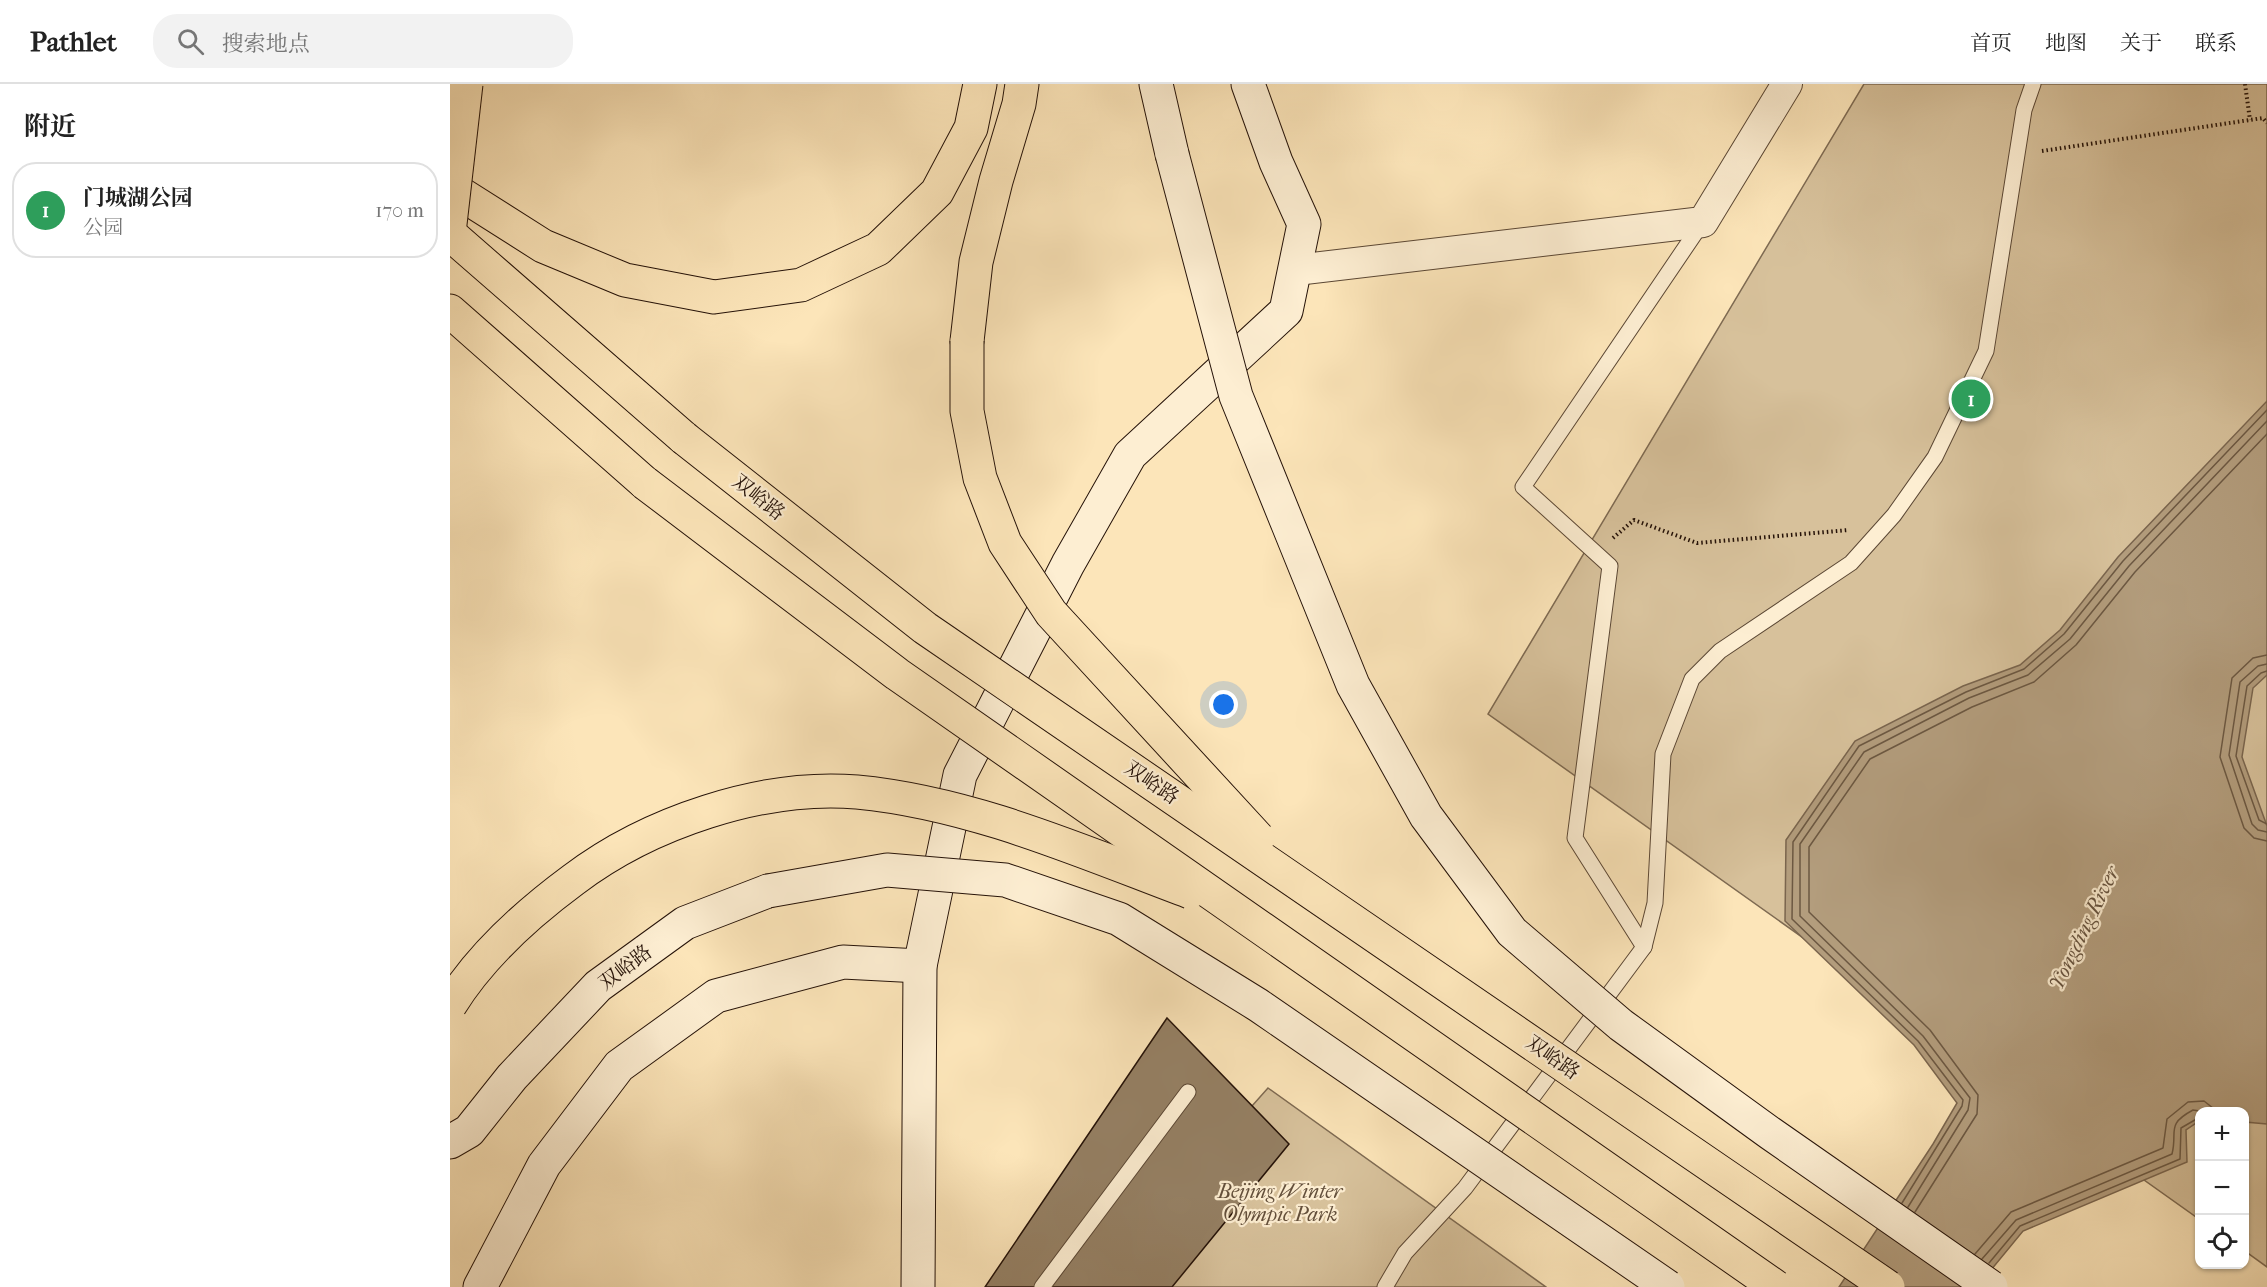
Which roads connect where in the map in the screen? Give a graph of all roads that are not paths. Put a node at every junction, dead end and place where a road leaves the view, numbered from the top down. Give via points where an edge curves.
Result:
1 (466, 84) edge
2 (980, 84) edge
3 (1022, 84) edge
4 (1156, 84) edge
5 (1248, 84) edge
6 (1787, 84) edge
7 (2033, 84) edge
8 (450, 188) edge
9 (1703, 222) junction
10 (450, 224) edge
11 (450, 234) edge
12 (1296, 270) junction
13 (450, 311) edge
14 (1300, 883) junction
15 (1239, 910) junction
16 (1644, 947) junction
17 (920, 966) junction
18 (450, 1005) edge
19 (1188, 1092) dead end
20 (450, 1142) edge
21 (480, 1287) edge
22 (918, 1287) edge
23 (1042, 1287) edge
24 (1385, 1287) edge
25 (1668, 1287) edge
26 (1776, 1287) edge
27 (1888, 1287) edge
28 (1991, 1287) edge

1 - 10 highway, bridge
2 - 8 highway via 971,128 937,192 878,249 801,285 714,297 625,280 543,246
3 - 14 highway, bridge via 976,262 968,341 967,411 980,478 1005,543 1051,613
4 - 28 street, bridge via 1236,396 1353,686 1426,816 1512,932 1621,1025
5 - 12 street via 1304,224
6 - 9 street
7 - 16 lane via 2024,110 1986,351 1935,457 1883,528 1851,563 1720,651 1692,679 1663,754 1655,903
9 - 12 street
9 - 16 lane via 1523,487 1610,566 1575,838
11 - 14 highway, 双峪路, bridge via 684,438 925,628
12 - 17 street via 1286,311 1130,455 1068,564 960,775
13 - 15 highway, bridge via 645,483 897,674
14 - 27 highway, 双峪路, bridge
15 - 18 highway, bridge via 1042,836 950,808 856,792 775,795 693,815 605,856 530,912 462,984
15 - 26 highway, bridge
16 - 24 lane via 1466,1188 1405,1253
17 - 21 street via 843,962 716,996 619,1066 544,1165
17 - 22 street
19 - 23 lane
20 - 25 street, 双峪路, bridge via 469,1131 512,1077 598,986 685,923 768,891 887,870 1005,880 1119,919 1257,1005

